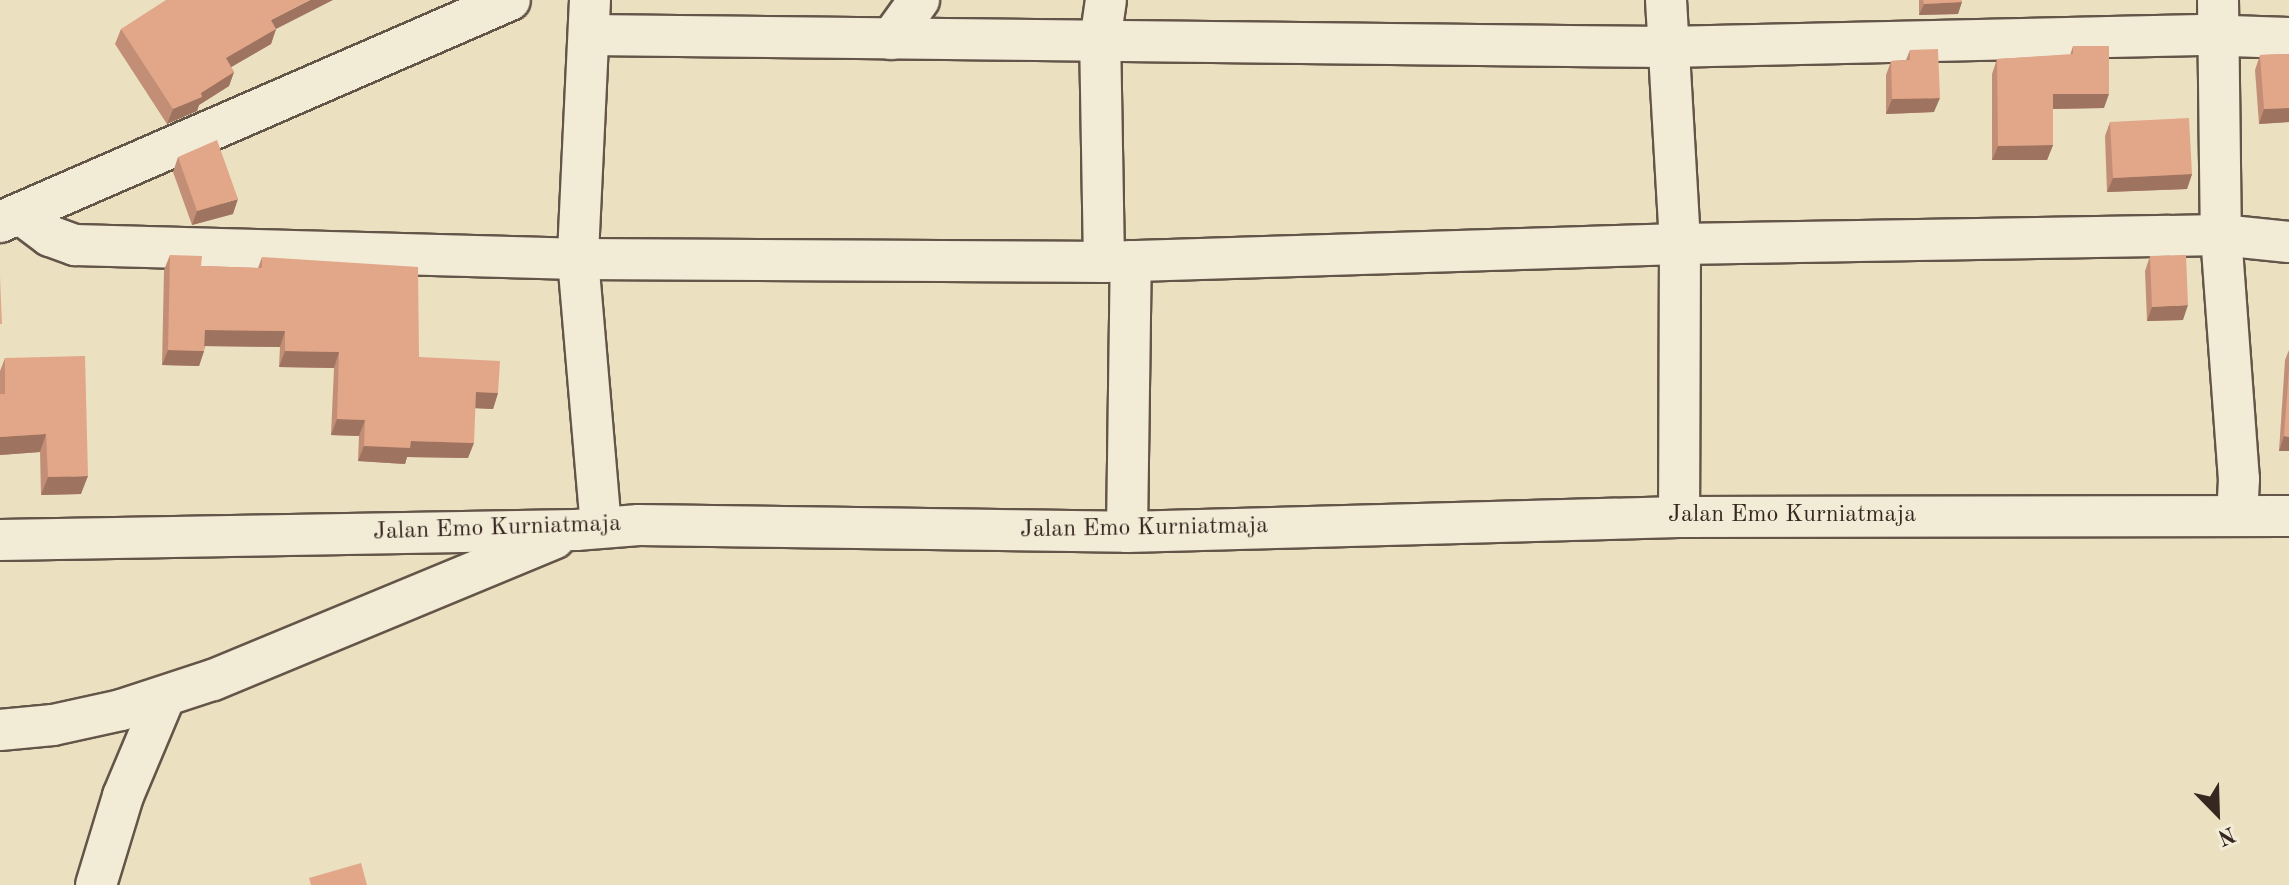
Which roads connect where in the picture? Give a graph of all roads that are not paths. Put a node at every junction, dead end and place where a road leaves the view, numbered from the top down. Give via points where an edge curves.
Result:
1 (510, 0) edge
2 (919, 0) edge
3 (1106, 0) edge
4 (1666, 0) edge
5 (456, 10) edge
6 (589, 18) edge
7 (2219, 18) edge
8 (2289, 38) edge
9 (891, 39) junction
10 (1100, 41) junction
11 (1667, 47) junction
12 (11, 218) edge
13 (2221, 235) junction
14 (2289, 242) edge
15 (1680, 244) junction
16 (578, 259) junction
17 (1118, 261) junction
18 (2237, 513) junction
19 (2289, 516) edge
20 (1679, 517) junction
21 (589, 528) junction
22 (1127, 532) junction
23 (0, 540) edge
24 (165, 696) junction
25 (0, 730) edge
26 (96, 885) edge

1 - 5 street
2 - 9 street
3 - 10 street
4 - 11 street
5 - 12 street
6 - 9 street
6 - 16 street
7 - 8 street
7 - 11 street
7 - 13 street
9 - 10 street
10 - 11 street
10 - 17 street
11 - 15 street
12 - 16 street via 75,245
13 - 14 street
13 - 15 street
13 - 18 street
15 - 17 street
15 - 20 street
16 - 17 street
16 - 21 street
17 - 22 street
18 - 19 street, Jalan Emo Kurniatmaja
18 - 20 street, Jalan Emo Kurniatmaja
20 - 22 street, Jalan Emo Kurniatmaja
21 - 22 street, Jalan Emo Kurniatmaja
21 - 23 street, Jalan Emo Kurniatmaja
21 - 24 street
24 - 25 street via 53,725
24 - 26 street via 123,796

